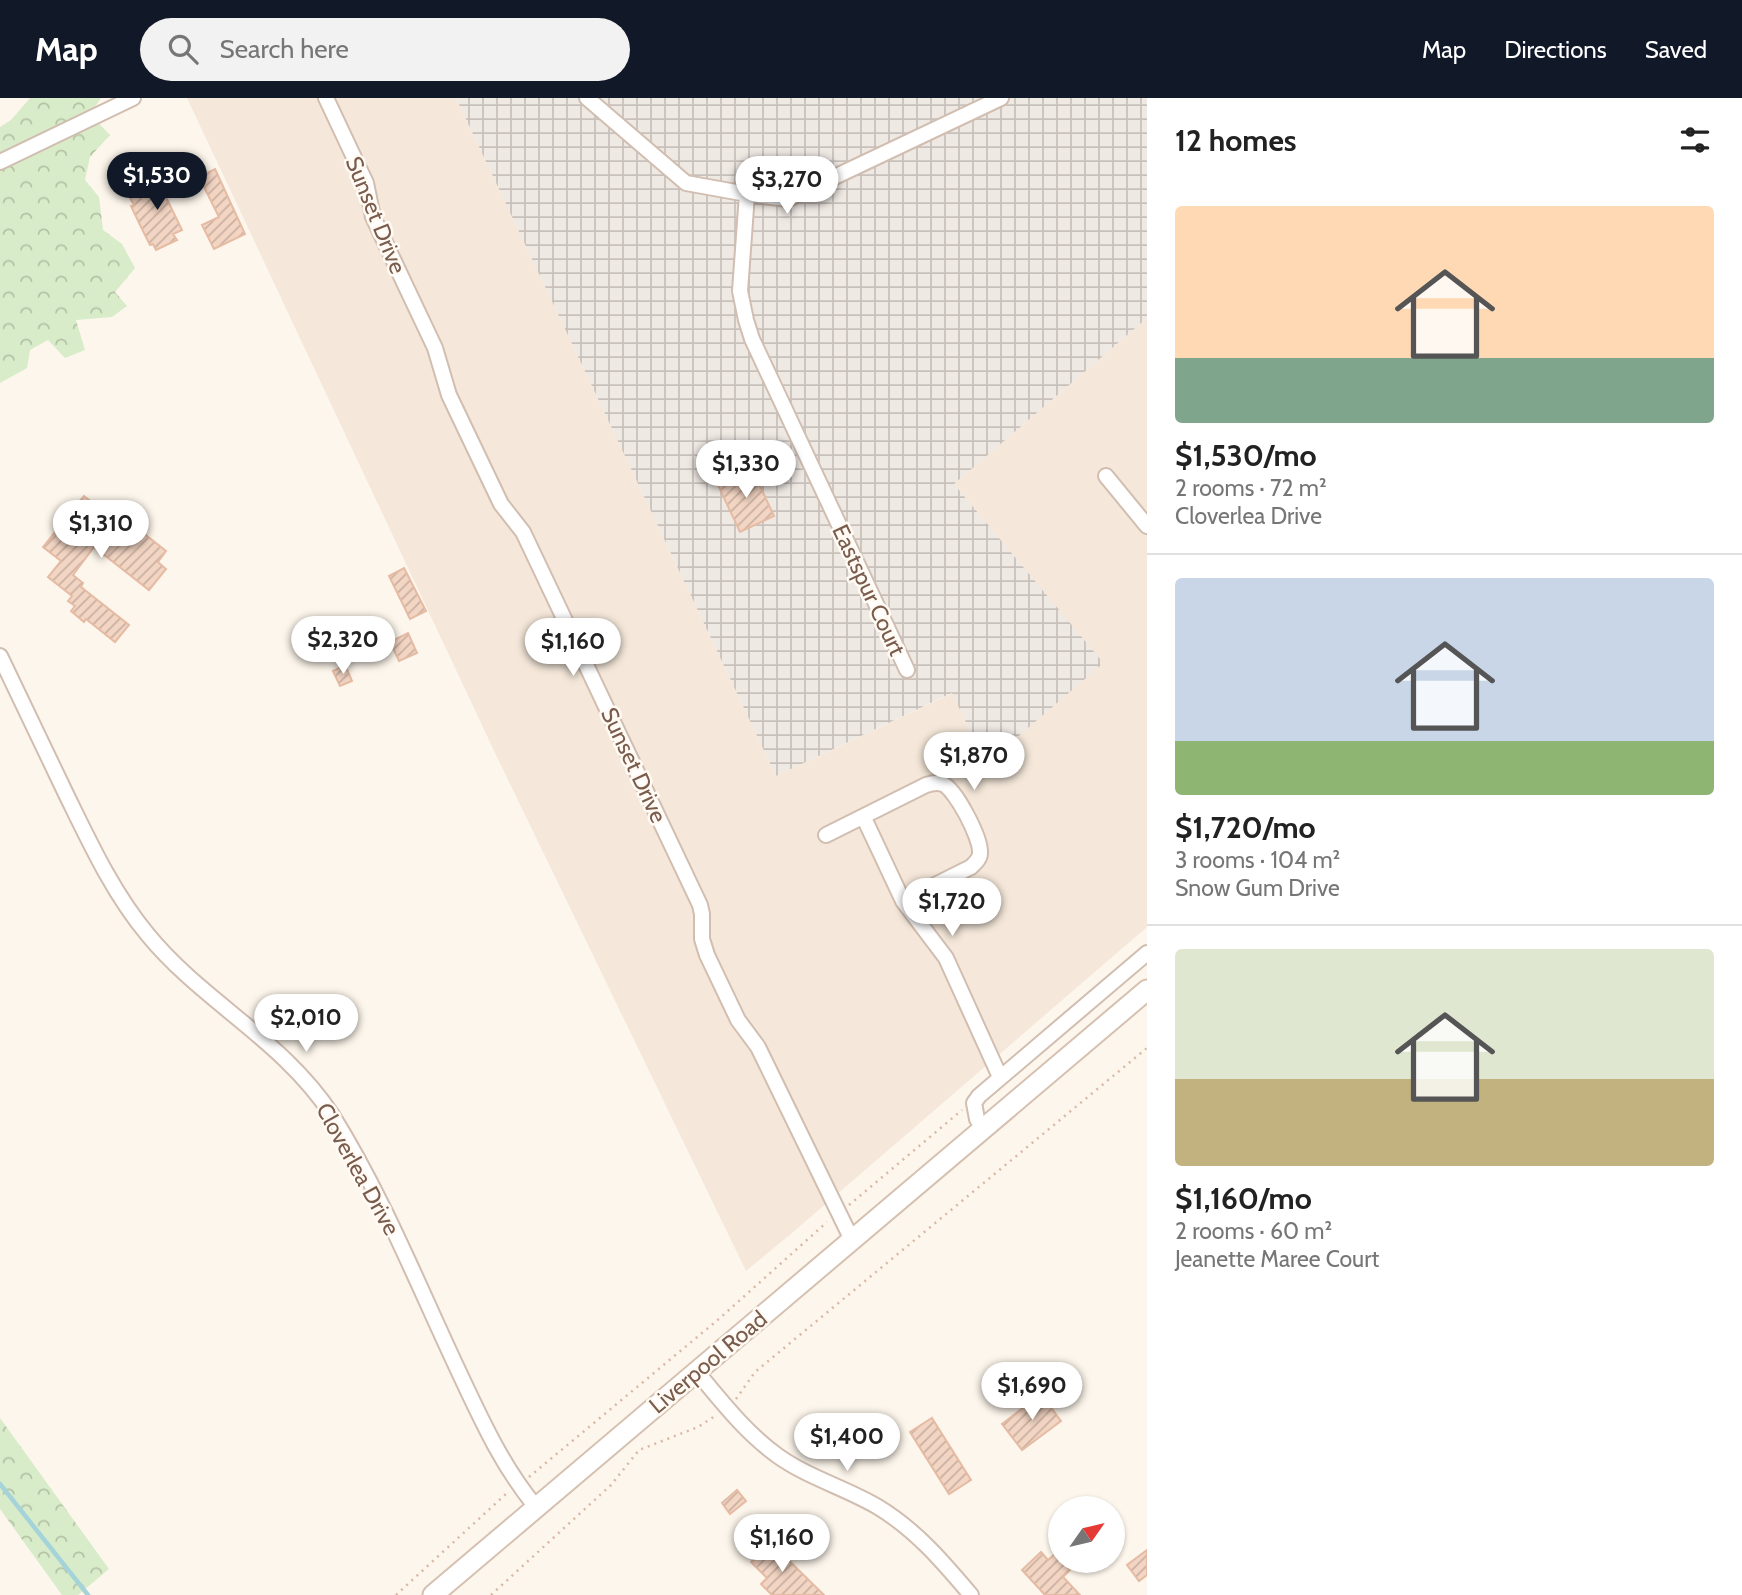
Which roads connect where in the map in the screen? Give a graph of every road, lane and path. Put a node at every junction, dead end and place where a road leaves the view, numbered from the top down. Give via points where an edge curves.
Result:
1 (133, 98) edge
2 (326, 98) edge
3 (587, 98) edge
4 (1001, 98) edge
5 (0, 162) edge
6 (747, 194) junction
7 (1107, 476) dead end
8 (1147, 526) edge
9 (0, 656) edge
10 (907, 670) dead end
11 (864, 818) junction
12 (826, 835) dead end
13 (903, 901) junction
14 (1147, 953) edge
15 (1147, 990) edge
16 (1147, 1048) edge
17 (1000, 1077) junction
18 (974, 1103) junction
19 (984, 1130) junction
20 (838, 1214) junction
21 (852, 1240) junction
22 (697, 1371) junction
23 (727, 1408) junction
24 (518, 1486) junction
25 (536, 1507) junction
26 (396, 1595) edge
27 (433, 1595) edge
28 (491, 1595) edge
29 (971, 1595) edge

1 - 5 street
2 - 20 street, Sunset Drive via 366,183 373,217 435,348 449,395 501,504 529,544 700,905 707,956 738,1020 758,1047
3 - 6 street via 687,183
4 - 6 street via 788,199
6 - 10 street, Eastspur Court via 740,291 752,339
7 - 8 street
9 - 24 street, Cloverlea Drive via 97,859 130,911 174,963 308,1082 349,1143
11 - 12 street
11 - 13 street
11 - 13 street via 926,785 939,783 955,794 968,820 980,853 977,861
13 - 17 street via 946,958
14 - 17 street
15 - 19 main road, Liverpool Road
16 - 23 path via 755,1372
17 - 18 street
18 - 19 street
18 - 20 path
19 - 21 main road, Liverpool Road
20 - 21 street, Sunset Drive
20 - 24 path
21 - 22 main road, Liverpool Road
22 - 23 street
22 - 25 main road, Liverpool Road
23 - 28 path via 698,1427 639,1450 611,1485
23 - 29 street via 778,1456 900,1522
24 - 25 street, Cloverlea Drive
24 - 26 path
25 - 27 main road, Liverpool Road

